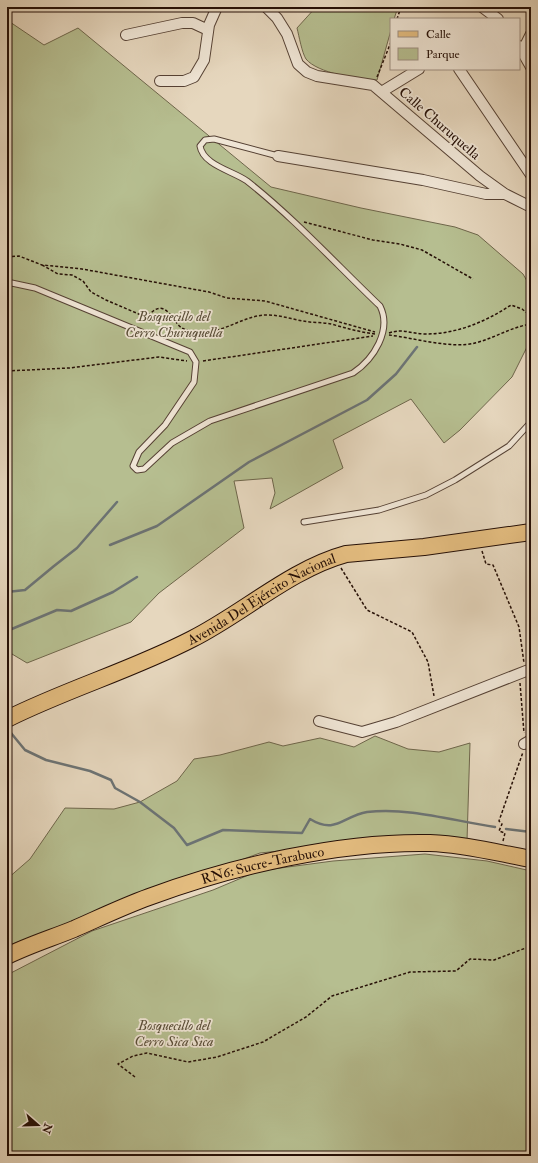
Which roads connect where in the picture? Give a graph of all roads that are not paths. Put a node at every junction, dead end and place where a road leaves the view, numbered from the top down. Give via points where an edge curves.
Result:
1 (217, 7) edge
2 (266, 7) edge
3 (482, 7) edge
4 (497, 18) edge
5 (208, 30) junction
6 (531, 34) edge
7 (126, 35) dead end
8 (521, 49) edge
9 (531, 67) edge
10 (417, 70) edge
11 (460, 70) edge
12 (160, 82) dead end
13 (383, 91) junction
14 (278, 156) joint
15 (531, 175) edge
16 (504, 194) junction
17 (531, 208) edge
18 (7, 282) edge
19 (531, 422) edge
20 (304, 522) dead end
21 (531, 532) edge
22 (525, 671) edge
23 (7, 718) edge
24 (318, 721) dead end
25 (531, 859) edge
26 (7, 956) edge

1 - 5 street
2 - 13 street, Calle Churuquella via 277,18 287,34 298,64 307,72 317,76 374,85
3 - 4 street
5 - 7 street via 193,23 182,23
5 - 12 street via 204,60 194,76 184,81
6 - 8 street
8 - 9 street
10 - 13 street
11 - 15 street
13 - 16 street, Calle Churuquella via 440,144
14 - 16 street via 416,179 486,194
14 - 18 lane via 214,139 205,140 200,146 201,153 207,158 241,177 262,193 380,306 385,316 383,334 366,363 353,373 210,421 172,442 144,469 137,470 133,466 139,452 165,425 194,382 196,362 190,352 35,288
16 - 17 street, Calle Churuquella
19 - 20 lane via 509,446 426,495 379,510
21 - 23 main road, Avenida Del Ejército Nacional via 424,547 346,554 334,558 310,568 193,639
22 - 24 street via 396,722 362,732
25 - 26 main road, RN6: Sucre-Tarabuco via 430,843 388,844 271,861 149,897

